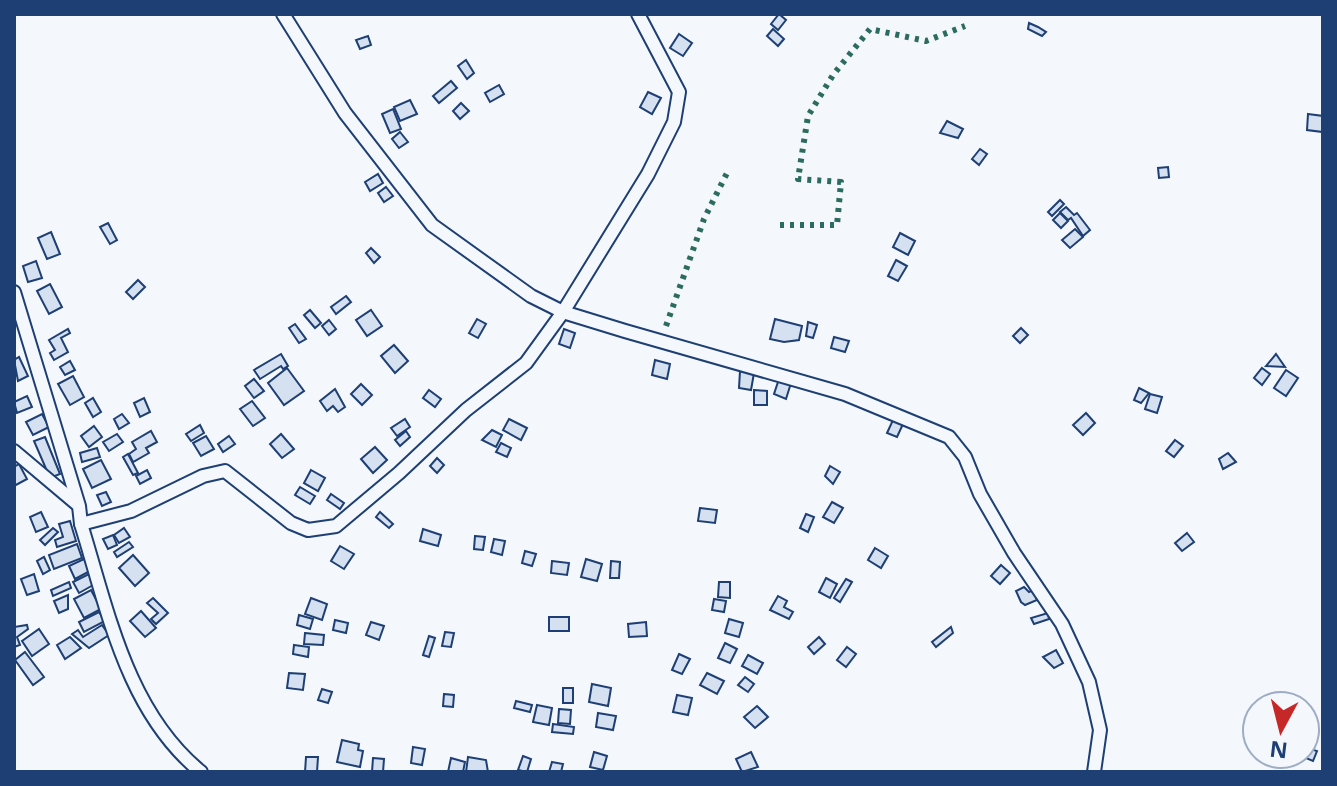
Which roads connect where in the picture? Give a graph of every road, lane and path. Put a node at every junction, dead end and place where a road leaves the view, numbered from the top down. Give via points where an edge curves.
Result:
1 (283, 14) edge
2 (638, 14) edge
3 (14, 292) edge
4 (563, 312) junction
5 (14, 451) edge
6 (79, 506) junction
7 (81, 524) junction
8 (201, 772) edge
9 (1094, 772) edge

1 - 4 street via 345,113 432,225 531,296
2 - 4 street via 676,83 678,108 648,174
3 - 6 street
4 - 7 street via 526,363 336,526 308,530 291,523 225,471 203,476 131,511
4 - 9 street via 805,381 949,437 965,457 1014,553 1062,624 1089,682 1099,713
5 - 6 street
6 - 7 street
7 - 8 street via 130,677 155,722

